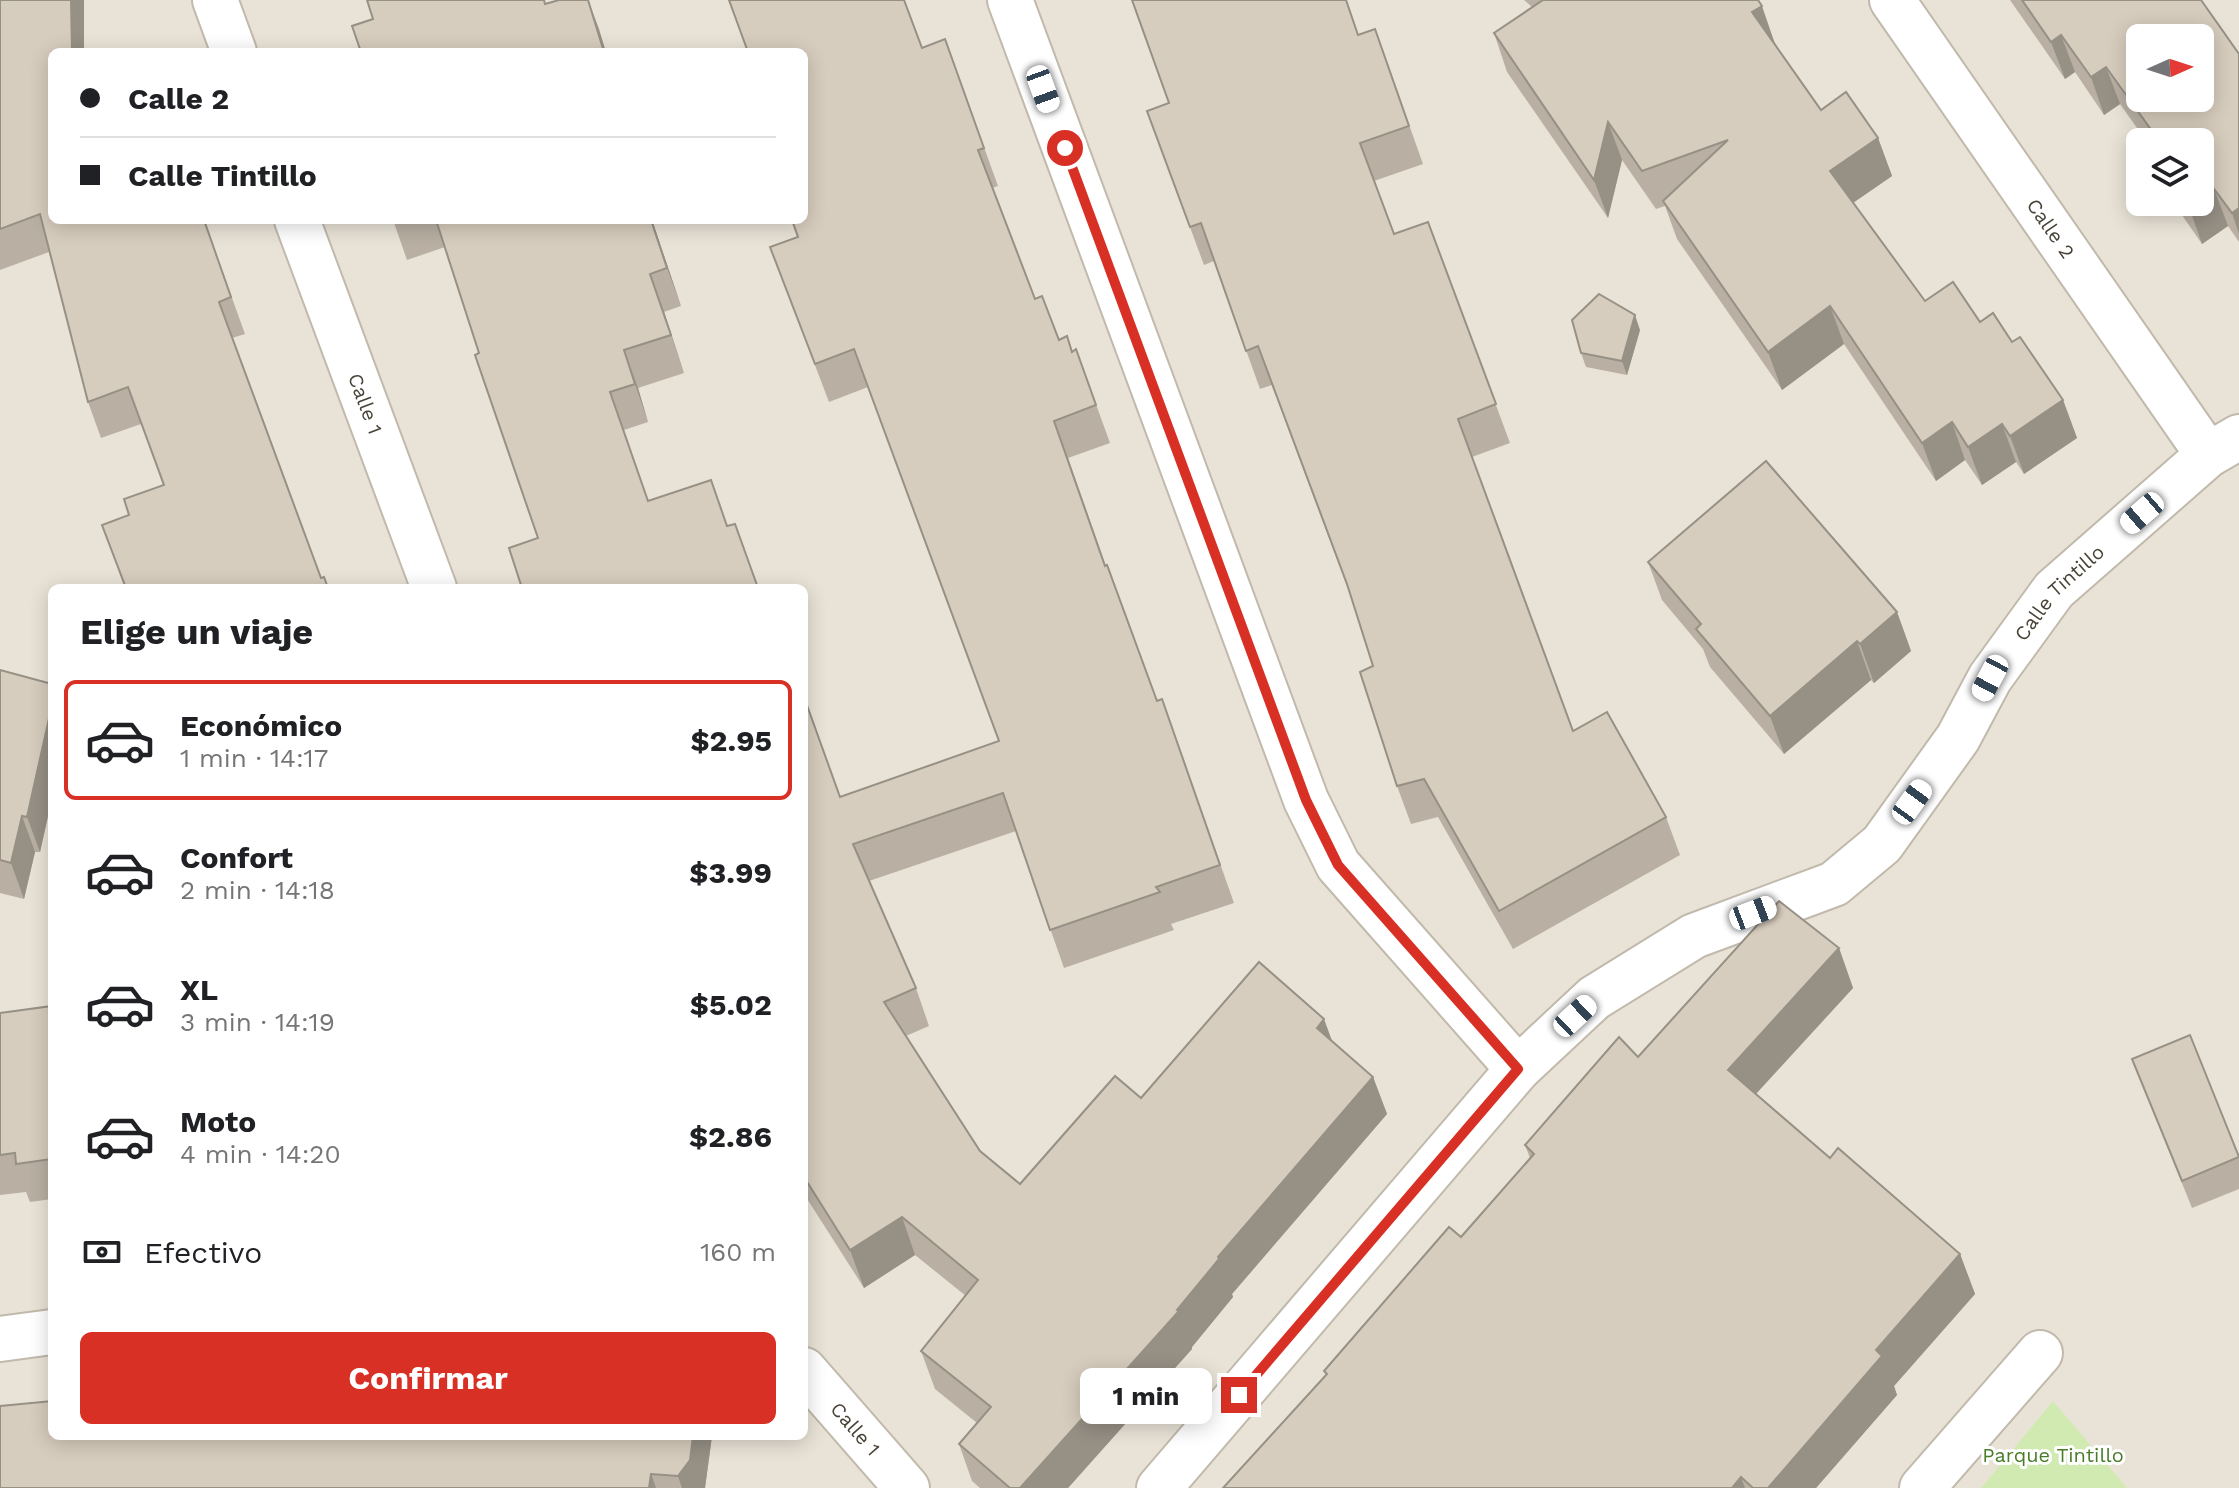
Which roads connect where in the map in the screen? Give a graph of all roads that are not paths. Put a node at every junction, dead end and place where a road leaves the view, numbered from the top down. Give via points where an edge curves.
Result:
1 (215, 0) edge
2 (1010, 0) edge
3 (1892, 0) edge
4 (233, 48) edge
5 (298, 224) edge
6 (2224, 446) edge
7 (433, 584) edge
8 (1518, 1069) junction
9 (48, 1333) edge
10 (0, 1339) edge
11 (2040, 1353) dead end
12 (808, 1375) edge
13 (907, 1488) edge
14 (1159, 1488) edge
15 (1922, 1488) edge

1 - 4 street
2 - 8 street via 1306,800 1338,865
3 - 6 street, Calle 2
5 - 7 street, Calle 1
6 - 8 street, Calle Tintillo via 2054,590 1882,844 1834,884 1694,936 1594,998
8 - 14 street, Calle Tintillo
9 - 10 street
11 - 15 street
12 - 13 street, Calle 1

